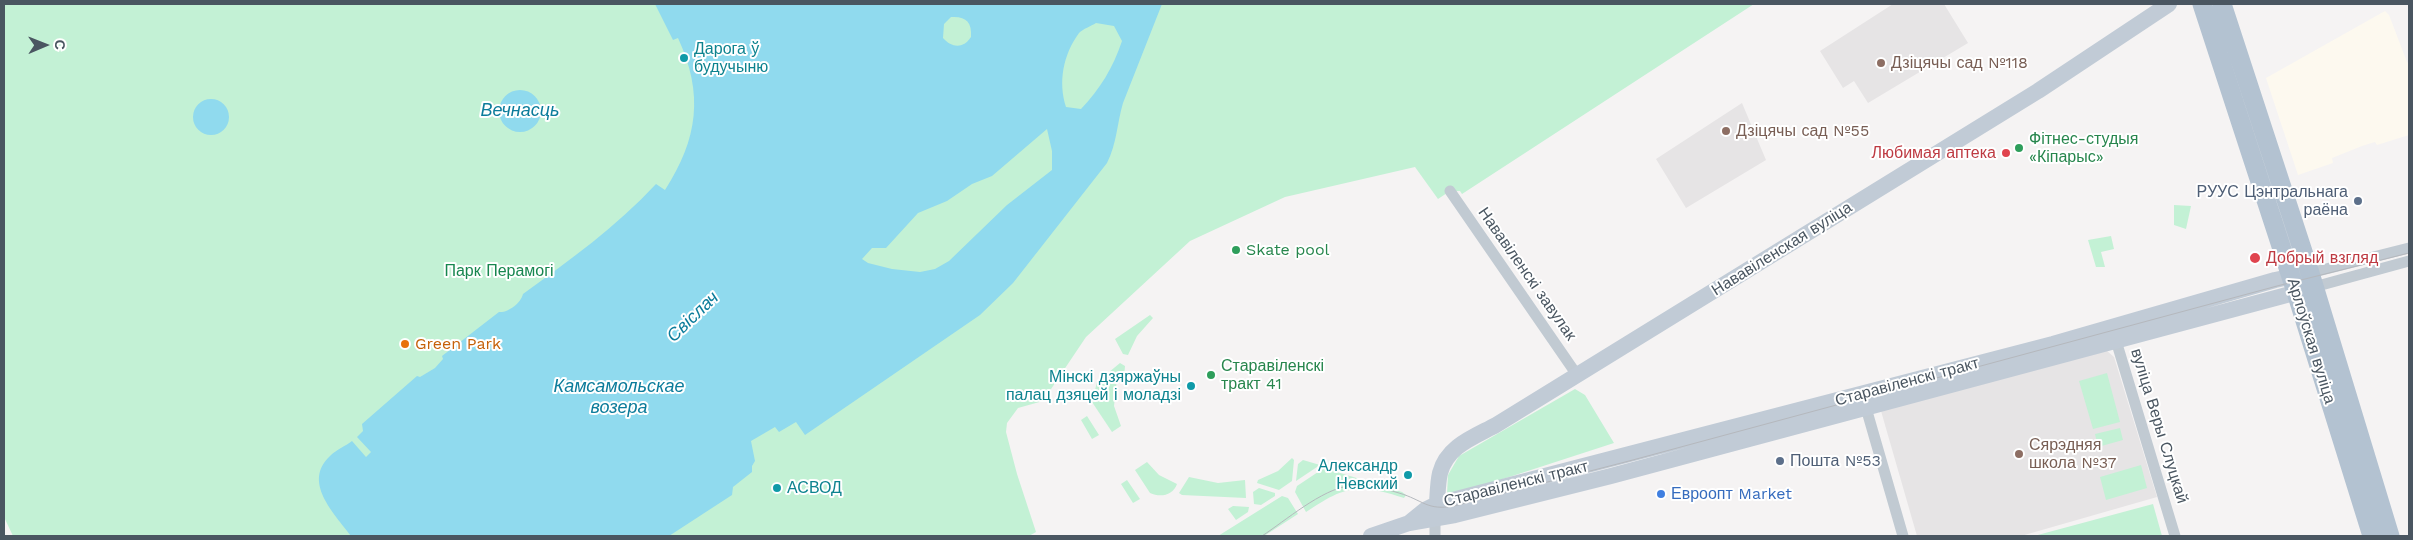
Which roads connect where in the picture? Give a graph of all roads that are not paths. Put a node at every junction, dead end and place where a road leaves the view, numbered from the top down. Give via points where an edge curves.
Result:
1 (2169, 4) edge
2 (2202, 4) edge
3 (2222, 4) edge
4 (1450, 191) dead end
5 (2287, 205) junction
6 (2269, 210) junction
7 (2409, 250) edge
8 (2409, 261) edge
9 (2312, 280) junction
10 (2293, 284) junction
11 (2114, 333) junction
12 (1577, 375) junction
13 (1864, 401) junction
14 (1436, 512) junction
15 (1371, 536) edge
16 (1435, 536) edge
17 (1903, 536) edge
18 (2175, 536) edge
19 (2372, 536) edge
20 (2390, 536) edge

1 - 12 main road, Нававіленская вуліца via 2005,111
2 - 6 main road, Арлоўская вуліца
3 - 5 main road, Арлоўская вуліца
4 - 12 street, Нававіленскі завулак
5 - 6 main road via 2286,212 2279,216
5 - 9 main road, Арлоўская вуліца
6 - 10 main road, Арлоўская вуліца
7 - 9 street, Старавіленскі тракт
8 - 9 street, Старавіленскі тракт
9 - 10 main road, Старавіленскі тракт
9 - 20 main road, Арлоўская вуліца
10 - 11 main road, Старавіленскі тракт
10 - 19 main road, Арлоўская вуліца
11 - 13 main road, Старавіленскі тракт via 2053,344
11 - 18 street, вуліца Веры Слуцкай
12 - 14 main road, Нававіленская вуліца via 1452,451 1441,472
13 - 14 main road, Старавіленскі тракт
13 - 17 street
14 - 15 main road, Старавіленскі тракт via 1425,510 1409,523
14 - 16 street

